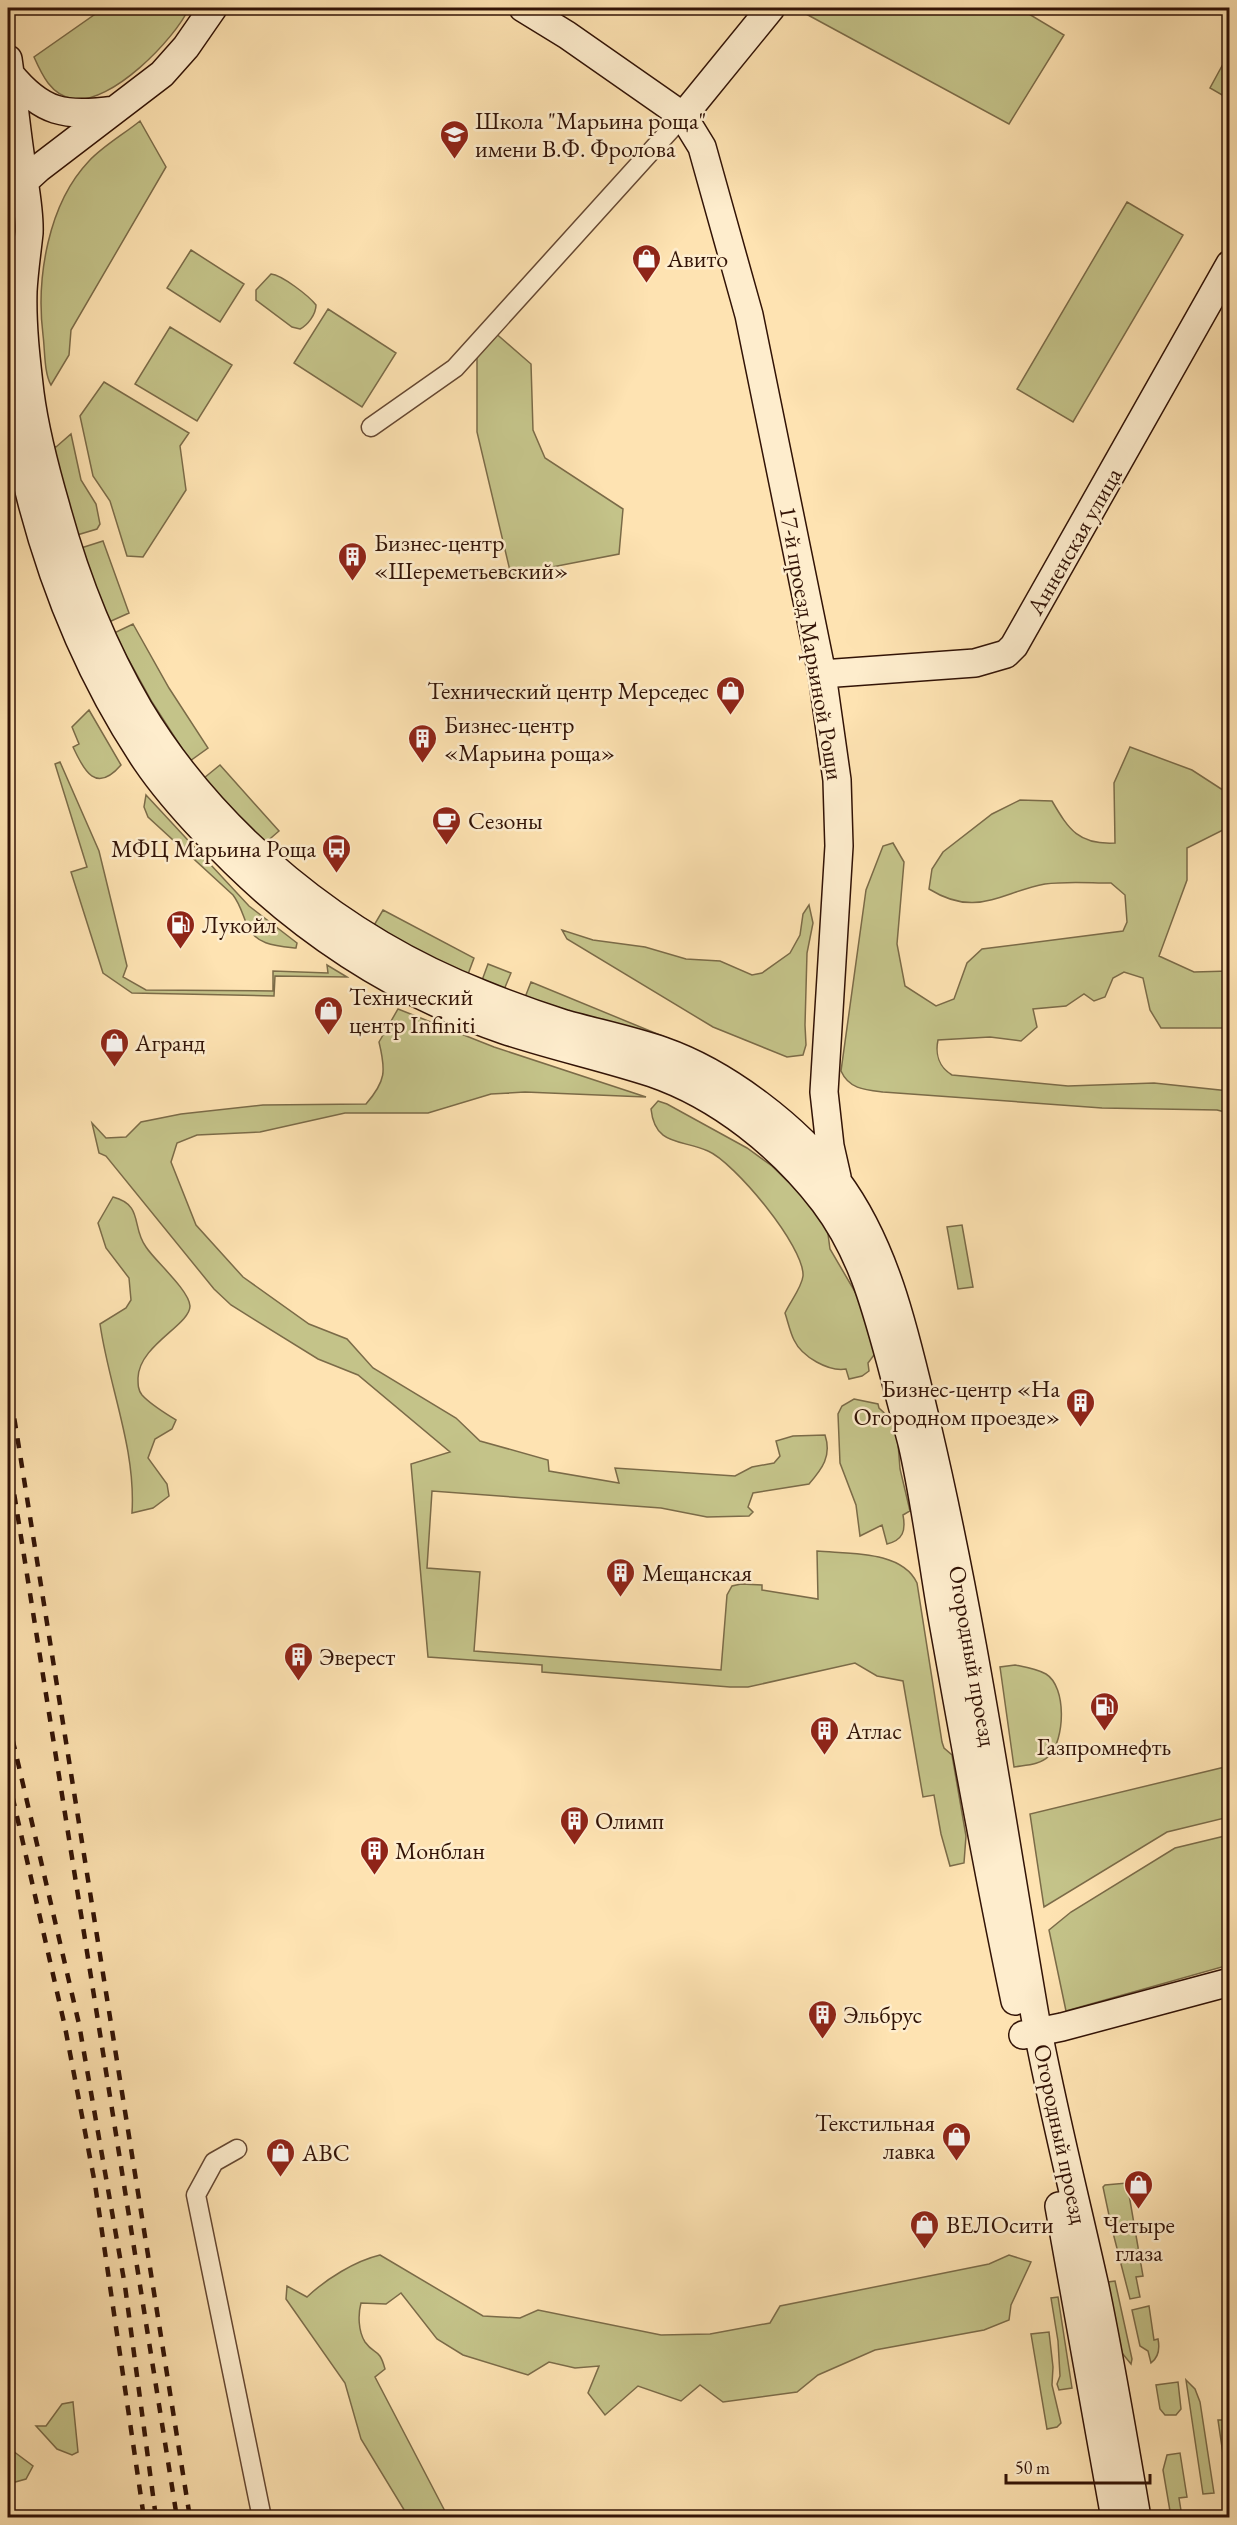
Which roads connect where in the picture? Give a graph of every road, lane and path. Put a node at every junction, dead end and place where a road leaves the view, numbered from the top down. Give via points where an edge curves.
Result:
1 (523, 8) edge
2 (771, 8) edge
3 (209, 12) edge
4 (9, 66) edge
5 (114, 110) junction
6 (683, 116) junction
7 (73, 144) junction
8 (13, 148) edge
9 (16, 189) edge
10 (29, 230) junction
11 (1230, 264) edge
12 (8, 386) edge
13 (371, 427) dead end
14 (822, 674) junction
15 (506, 1017) junction
16 (825, 1097) junction
17 (777, 1129) junction
18 (839, 1183) junction
19 (856, 1254) junction
20 (1230, 1982) edge
21 (1031, 2034) junction
22 (237, 2149) dead end
23 (262, 2517) edge
24 (1115, 2517) edge
25 (1137, 2517) edge

1 - 6 main road
2 - 6 main road
3 - 5 main road via 175,61
4 - 5 main road via 30,96 51,108 81,113
4 - 8 main road
5 - 7 main road
6 - 13 street via 455,368
6 - 14 main road, 17-й проезд Марьиной Рощи via 702,147 749,315
7 - 8 main road via 34,154
7 - 9 main road
7 - 10 main road via 51,176
8 - 9 main road
9 - 10 main road
10 - 15 main road via 23,315 36,432 82,592 139,709 189,778 278,872 333,915 389,950 471,990
11 - 14 main road, Анненская улица via 1014,646 1006,654 975,663
12 - 15 main road via 16,440 62,598 112,706 148,764 189,815 263,891 351,957 410,990
14 - 16 main road, 17-й проезд Марьиной Рощи via 837,780 839,846
15 - 17 main road, Огородный проезд via 656,1074
16 - 17 main road via 808,1124
16 - 18 main road, 17-й проезд Марьиной Рощи
17 - 18 main road, Огородный проезд
17 - 19 main road, Огородный проезд via 780,1152 822,1199
18 - 19 main road, 17-й проезд Марьиной Рощи
18 - 21 main road, Огородный проезд via 873,1245 891,1290 951,1528
19 - 21 main road, Огородный проезд via 874,1296 913,1446 984,1857
20 - 21 main road
21 - 24 main road, Огородный проезд
21 - 25 main road, Огородный проезд via 1097,2296
22 - 23 street via 214,2162 196,2195

